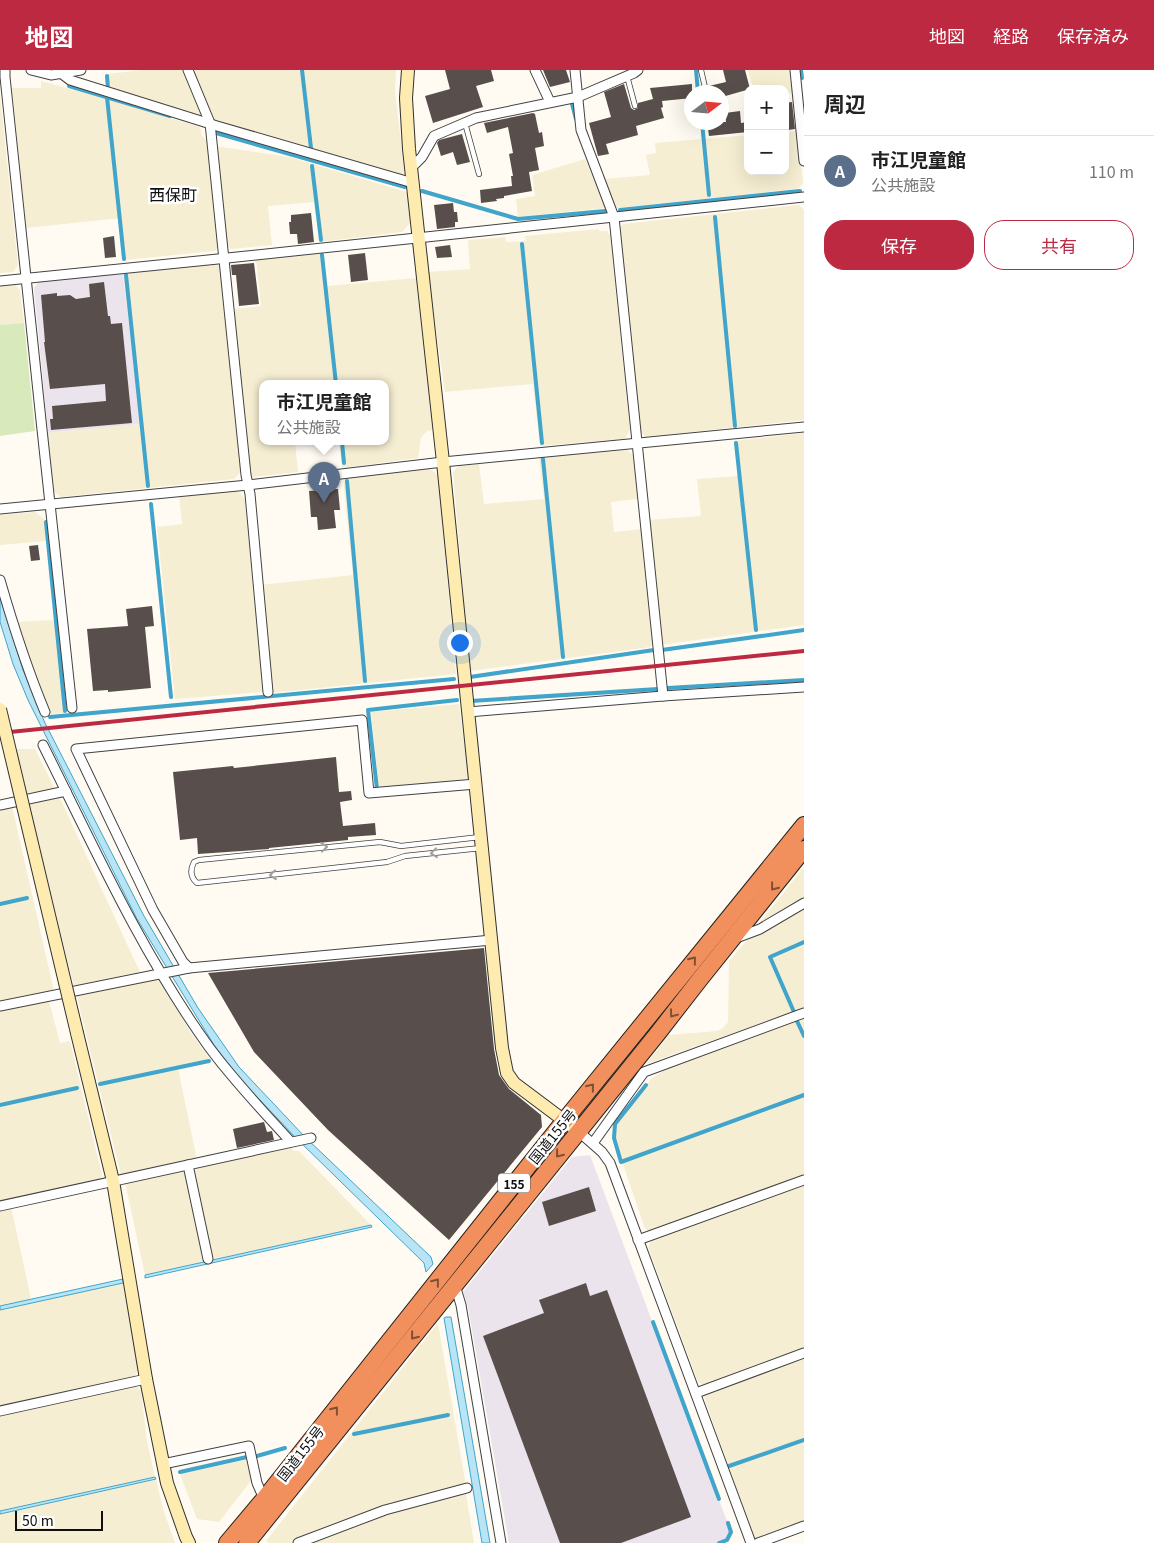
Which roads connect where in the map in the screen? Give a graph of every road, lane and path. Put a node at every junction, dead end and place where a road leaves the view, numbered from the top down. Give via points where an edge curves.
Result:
1 (5, 70) edge
2 (31, 70) edge
3 (81, 70) edge
4 (188, 70) edge
5 (408, 70) edge
6 (536, 70) edge
7 (575, 70) edge
8 (638, 70) edge
9 (701, 70) edge
10 (795, 70) edge
11 (62, 72) edge
12 (627, 76) junction
13 (704, 85) edge
14 (578, 97) junction
15 (550, 102) junction
16 (635, 106) dead end
17 (465, 122) junction
18 (210, 123) junction
19 (804, 161) edge
20 (412, 167) junction
21 (479, 174) dead end
22 (413, 183) junction
23 (804, 197) edge
24 (614, 217) junction
25 (418, 238) junction
26 (224, 259) junction
27 (27, 278) junction
28 (0, 281) edge
29 (804, 427) edge
30 (638, 444) junction
31 (443, 462) junction
32 (248, 485) junction
33 (49, 505) junction
34 (0, 509) edge
35 (0, 580) edge
36 (804, 687) edge
37 (268, 692) dead end
38 (663, 696) junction
39 (72, 708) dead end
40 (0, 709) edge
41 (45, 712) dead end
42 (468, 712) junction
43 (43, 745) dead end
44 (476, 784) junction
45 (66, 791) junction
46 (0, 805) edge
47 (804, 825) edge
48 (482, 842) junction
49 (804, 849) edge
50 (804, 903) edge
51 (732, 939) junction
52 (492, 940) junction
53 (189, 968) junction
54 (163, 972) junction
55 (0, 1006) edge
56 (804, 1012) edge
57 (564, 1121) junction
58 (578, 1131) junction
59 (310, 1138) dead end
60 (293, 1142) junction
61 (593, 1143) junction
62 (188, 1165) junction
63 (804, 1180) edge
64 (113, 1181) junction
65 (0, 1206) edge
66 (638, 1240) junction
67 (208, 1259) dead end
68 (455, 1285) junction
69 (804, 1353) edge
70 (146, 1379) junction
71 (696, 1393) junction
72 (0, 1411) edge
73 (163, 1464) junction
74 (467, 1488) dead end
75 (264, 1499) junction
76 (804, 1526) edge
77 (253, 1541) edge
78 (189, 1543) edge
79 (227, 1543) edge
80 (298, 1543) edge
81 (502, 1543) edge
82 (751, 1543) edge
83 (758, 1543) edge

1 - 27 street
2 - 11 street via 51,75
3 - 11 street
4 - 18 street
5 - 20 street via 406,98
6 - 15 street
7 - 14 street
8 - 12 street
9 - 13 lane
10 - 19 street
11 - 18 street via 70,80
12 - 14 street
12 - 16 lane
14 - 15 street
14 - 24 street via 582,130
15 - 17 street
17 - 20 street via 434,136
17 - 21 lane
18 - 22 street
18 - 26 street
20 - 22 street
22 - 25 street
23 - 24 street
24 - 25 street
24 - 30 street
25 - 26 street
25 - 31 street
26 - 27 street
26 - 32 street
27 - 28 street
27 - 33 street
29 - 30 street
30 - 31 street
30 - 38 street
31 - 32 street
31 - 42 street
32 - 33 street
32 - 37 street
33 - 34 street
33 - 39 street
35 - 41 street via 12,624
36 - 38 street
38 - 42 street
40 - 64 street, bridge
42 - 44 street
43 - 45 street
44 - 48 street
44 - 53 street via 369,793 362,720 76,750 153,910 182,962
45 - 46 street
45 - 54 street via 138,934
57 -> 47 highway, 国道155号 / 155
48 -> 48 lane via 387,862 197,883 193,880 191,868 199,860 380,842 401,846
48 - 52 street
49 -> 51 highway, 国道155号 / 155
50 - 51 street via 760,929
51 -> 58 highway, 国道155号 / 155
52 - 53 street
52 - 57 street via 507,1073 514,1083
53 - 54 street
54 - 55 street
54 - 60 street via 209,1047 245,1092
56 - 61 street via 644,1072
57 - 58 street
75 -> 57 highway, 国道155号 / 155
58 - 61 street
58 -> 68 highway, 国道155号 / 155
59 - 60 street
60 - 62 street
61 - 66 street via 610,1163
62 - 64 street
62 - 67 street
63 - 66 street
64 - 65 street
64 - 70 street
66 - 71 street
68 -> 77 highway, 国道155号 / 155
68 - 81 street
69 - 71 street
70 - 72 street
70 - 73 street
71 - 82 street
73 - 75 street via 249,1446
73 - 78 street
74 - 80 street via 385,1510
75 - 79 highway, 国道155号 / 155
76 - 83 street

